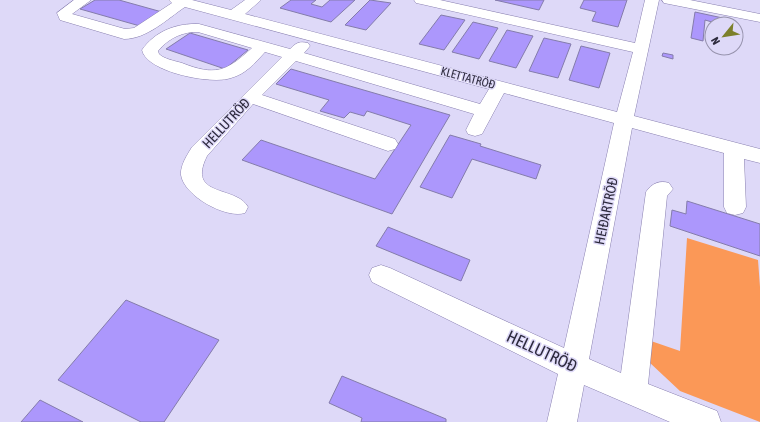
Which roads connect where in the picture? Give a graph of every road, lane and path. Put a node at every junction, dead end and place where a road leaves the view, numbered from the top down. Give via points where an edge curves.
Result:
1 (84, 0) edge
2 (254, 0) edge
3 (421, 0) edge
4 (652, 0) edge
5 (669, 0) edge
6 (179, 1) edge
7 (232, 16) junction
8 (760, 18) edge
9 (313, 36) junction
10 (263, 46) junction
11 (642, 49) junction
12 (293, 55) junction
13 (499, 87) junction
14 (250, 96) junction
15 (485, 111) junction
16 (624, 120) junction
17 (475, 130) dead end
18 (388, 144) dead end
19 (734, 150) junction
20 (760, 156) edge
21 (662, 189) dead end
22 (237, 207) dead end
23 (735, 207) dead end
24 (381, 275) dead end
25 (574, 367) junction
26 (633, 392) junction
27 (562, 422) edge
28 (706, 422) edge

1 - 6 street via 67,10 64,13 65,17 124,34 139,31
2 - 7 street
3 - 11 street
4 - 11 street, HEIÐARTRÖÐ
5 - 8 street
6 - 7 street, KLETTATRÖÐ
7 - 9 street, KLETTATRÖÐ
9 - 12 street, HELLUTRÖÐ
9 - 13 street, KLETTATRÖÐ
10 - 10 street via 235,70 218,76 207,76 155,59 150,50 173,31 191,27
10 - 12 street
11 - 16 street, HEIÐARTRÖÐ
12 - 14 street, HELLUTRÖÐ
12 - 15 street
13 - 15 street
13 - 16 street, KLETTATRÖÐ
14 - 18 street
14 - 22 street, HELLUTRÖÐ via 200,152 193,161 190,172 192,182 198,190
15 - 17 street
16 - 19 street, KLETTATRÖÐ
16 - 25 street, HEIÐARTRÖÐ
19 - 20 street, KLETTATRÖÐ
19 - 23 street
21 - 26 street via 657,192
24 - 25 street, HELLUTRÖÐ
25 - 26 street, HELLUTRÖÐ
25 - 27 street, HEIÐARTRÖÐ
26 - 28 street, HELLUTRÖÐ

